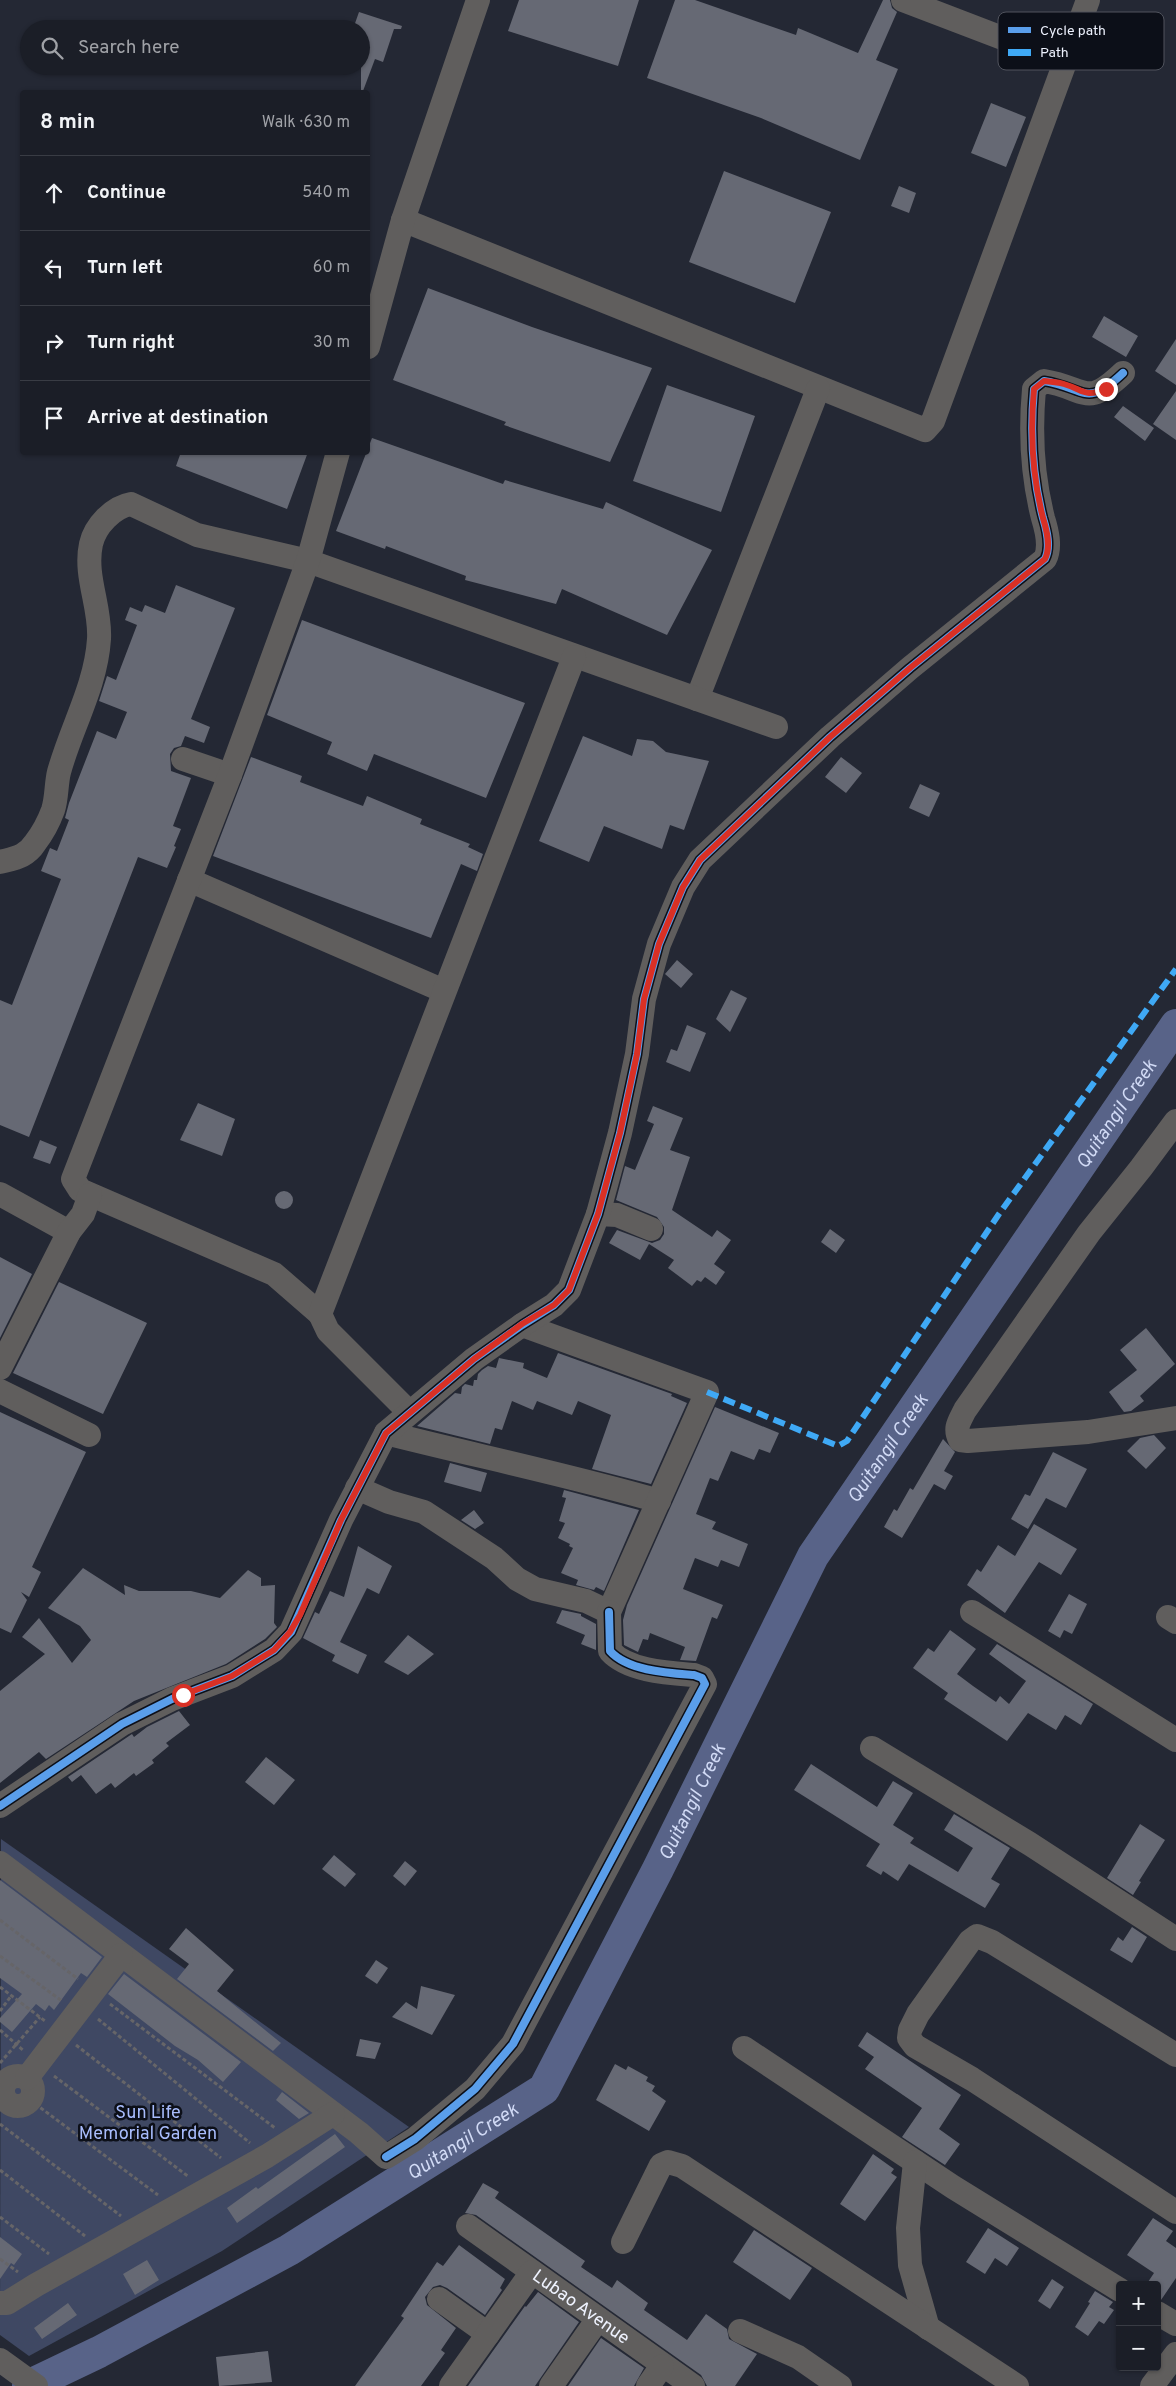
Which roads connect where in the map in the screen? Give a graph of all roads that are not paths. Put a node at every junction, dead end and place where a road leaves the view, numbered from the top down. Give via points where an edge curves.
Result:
1 (478, 0) edge
2 (903, 0) edge
3 (1088, 0) edge
4 (1084, 12) edge
5 (998, 36) edge
6 (1062, 70) edge
7 (403, 220) junction
8 (370, 341) edge
9 (1123, 372) dead end
10 (818, 389) junction
11 (337, 455) edge
12 (308, 561) junction
13 (574, 657) junction
14 (697, 699) junction
15 (776, 727) dead end
16 (183, 760) dead end
17 (230, 775) junction
18 (0, 862) edge
19 (189, 880) junction
20 (444, 991) junction
21 (1176, 1121) edge
22 (0, 1194) edge
23 (90, 1195) junction
24 (598, 1214) junction
25 (651, 1229) dead end
26 (69, 1232) junction
27 (320, 1314) junction
28 (522, 1324) junction
29 (0, 1368) edge
30 (0, 1391) edge
31 (409, 1412) junction
32 (1176, 1418) edge
33 (386, 1433) junction
34 (89, 1434) dead end
35 (357, 1488) junction
36 (659, 1501) junction
37 (609, 1612) junction
38 (972, 1612) dead end
39 (1176, 1740) edge
40 (872, 1748) dead end
41 (0, 1806) edge
42 (0, 1863) edge
43 (1176, 1939) edge
44 (121, 1955) junction
45 (744, 2048) dead end
46 (1176, 2055) edge
47 (12, 2089) edge
48 (333, 2114) junction
49 (915, 2162) junction
50 (1176, 2212) edge
51 (468, 2226) dead end
52 (623, 2242) dead end
53 (532, 2272) junction
54 (1116, 2288) edge
55 (439, 2299) dead end
56 (0, 2303) edge
57 (1161, 2315) edge
58 (598, 2319) junction
59 (1176, 2324) edge
60 (928, 2328) junction
61 (740, 2331) dead end
62 (488, 2334) junction
63 (1175, 2357) edge
64 (0, 2360) edge
65 (662, 2366) junction
66 (36, 2386) edge
67 (451, 2386) edge
68 (551, 2386) edge
69 (648, 2386) edge
70 (693, 2386) edge
71 (840, 2386) edge
72 (1016, 2386) edge
73 (1152, 2386) edge

1 - 7 street
2 - 5 street
3 - 4 street
6 - 10 street via 933,421 925,430 914,427
7 - 8 street
7 - 10 street
9 - 24 street via 1106,389 1094,394 1044,381 1034,389 1030,429 1036,493 1047,532 1048,553 1045,559 830,737 700,860 687,880 659,944 646,990 637,1054
10 - 14 street
11 - 12 street
12 - 13 street
12 - 17 street
12 - 18 street via 197,535 131,504 116,508 91,543 89,562 99,636 97,662 59,773 53,809 25,856
13 - 14 street
13 - 20 street
14 - 15 street
16 - 17 street
17 - 19 street
19 - 20 street
19 - 23 street via 73,1180 80,1190
20 - 27 street
21 - 32 street via 1089,1234 965,1410 956,1432 960,1440 968,1441 1088,1432
22 - 26 street
23 - 26 street via 83,1214
23 - 27 street via 274,1274
24 - 25 street via 617,1215
24 - 28 street via 569,1290 554,1305
26 - 29 street
27 - 31 street via 328,1331
28 - 31 street
28 - 36 street via 707,1392
30 - 34 street
31 - 33 street
33 - 35 street
33 - 36 street
35 - 37 street via 388,1502 424,1512 472,1542 517,1579 535,1589 586,1601
35 - 41 street via 300,1615 274,1650 232,1676 138,1714
36 - 37 street
37 - 48 street via 610,1651 616,1658 638,1666 694,1674 705,1684 513,2044 476,2090 415,2139 386,2157
38 - 39 street
40 - 43 street via 1030,1844
42 - 44 street
44 - 47 street via 80,1995 61,2034
44 - 48 street
45 - 49 street
46 - 50 street via 992,1942 976,1936 918,2014 909,2038 916,2046
48 - 56 street via 240,2172 7,2303
49 - 54 street
49 - 60 street via 908,2228 910,2265
51 - 53 street, Lubao Avenue
52 - 60 street via 661,2165 668,2162 682,2166
53 - 58 street, Lubao Avenue
53 - 62 street
55 - 62 street
57 - 59 street
58 - 65 street, Lubao Avenue
58 - 68 street
60 - 72 street
61 - 71 street via 798,2357
62 - 67 street
63 - 73 street
64 - 66 street
65 - 69 street
65 - 70 street, Lubao Avenue

